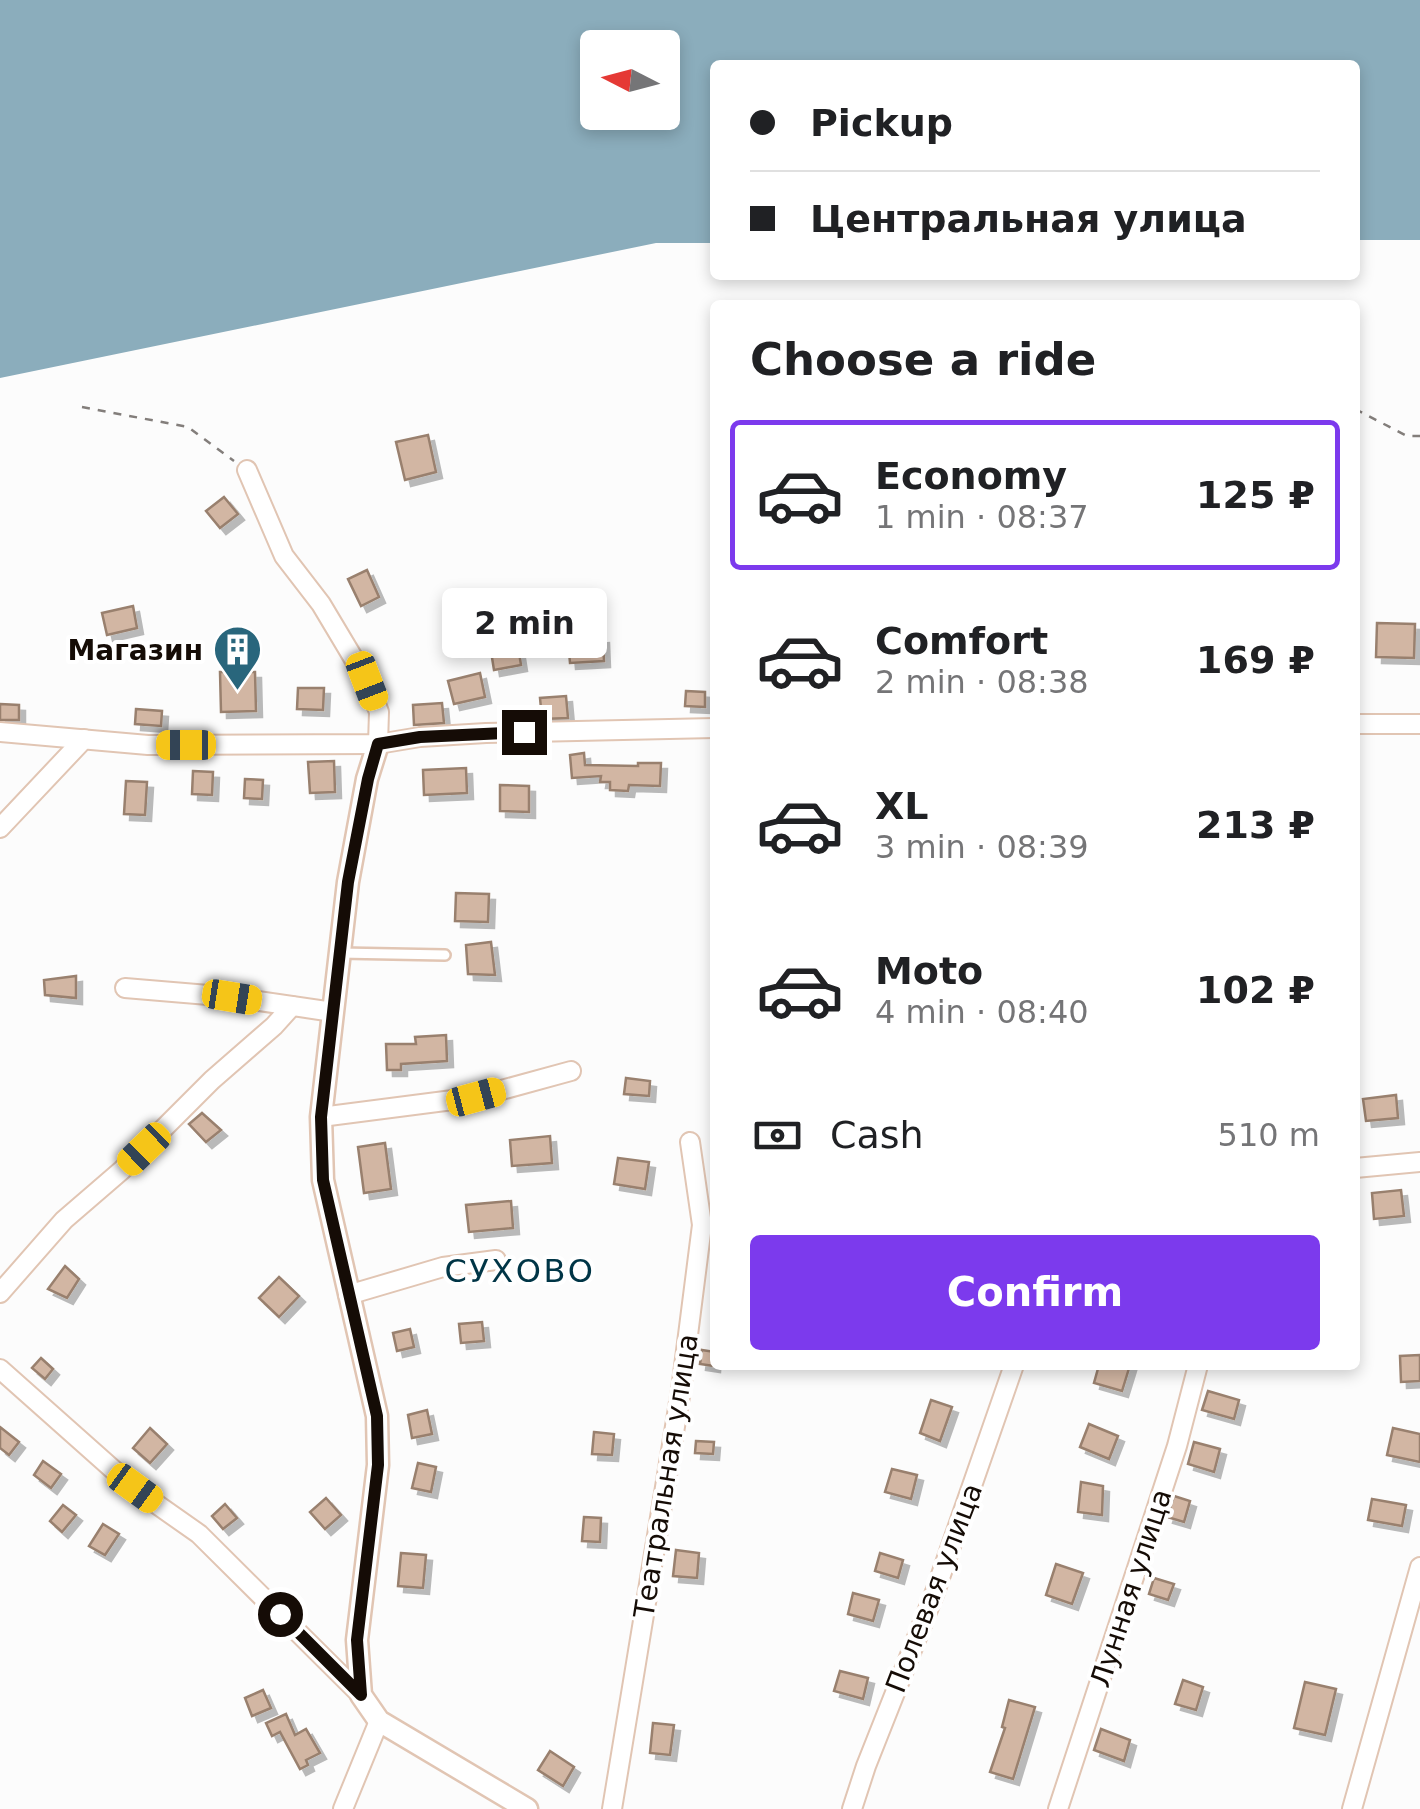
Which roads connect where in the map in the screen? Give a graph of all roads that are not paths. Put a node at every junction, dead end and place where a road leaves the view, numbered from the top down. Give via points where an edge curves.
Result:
1 (247, 470) road end
2 (1360, 724) edge
3 (1420, 724) edge
4 (710, 728) edge
5 (0, 732) edge
6 (84, 739) junction
7 (378, 744) junction
8 (0, 828) edge
9 (340, 954) junction
10 (445, 956) dead end
11 (126, 988) dead end
12 (292, 1006) junction
13 (333, 1012) junction
14 (571, 1071) dead end
15 (321, 1117) junction
16 (690, 1142) dead end
17 (1420, 1162) edge
18 (1360, 1168) edge
19 (496, 1260) dead end
20 (0, 1293) edge
21 (348, 1295) junction
22 (0, 1369) edge
23 (1012, 1370) edge
24 (1197, 1370) edge
25 (1420, 1568) edge
26 (361, 1695) junction
27 (380, 1721) junction
28 (344, 1809) edge
29 (527, 1809) edge
30 (612, 1809) edge
31 (852, 1809) edge
32 (1058, 1809) edge
33 (1352, 1809) edge

1 - 7 street via 284,556 367,681 378,712
2 - 3 street
4 - 7 street via 486,733
5 - 6 street
6 - 7 street
6 - 8 street
7 - 9 street
9 - 10 lane
9 - 13 street
11 - 12 street
12 - 13 street
12 - 20 street via 64,1220
13 - 15 street
14 - 15 street via 476,1097
15 - 21 street via 323,1180
16 - 30 street, Театральная улица via 702,1225
17 - 18 street
19 - 21 street via 443,1266
21 - 26 street via 377,1416 378,1465 357,1640
22 - 26 street via 135,1488 200,1534
23 - 31 street, Полевая улица
24 - 32 street, Лунная улица via 1178,1446
25 - 33 street
26 - 27 street
27 - 28 street
27 - 29 street

